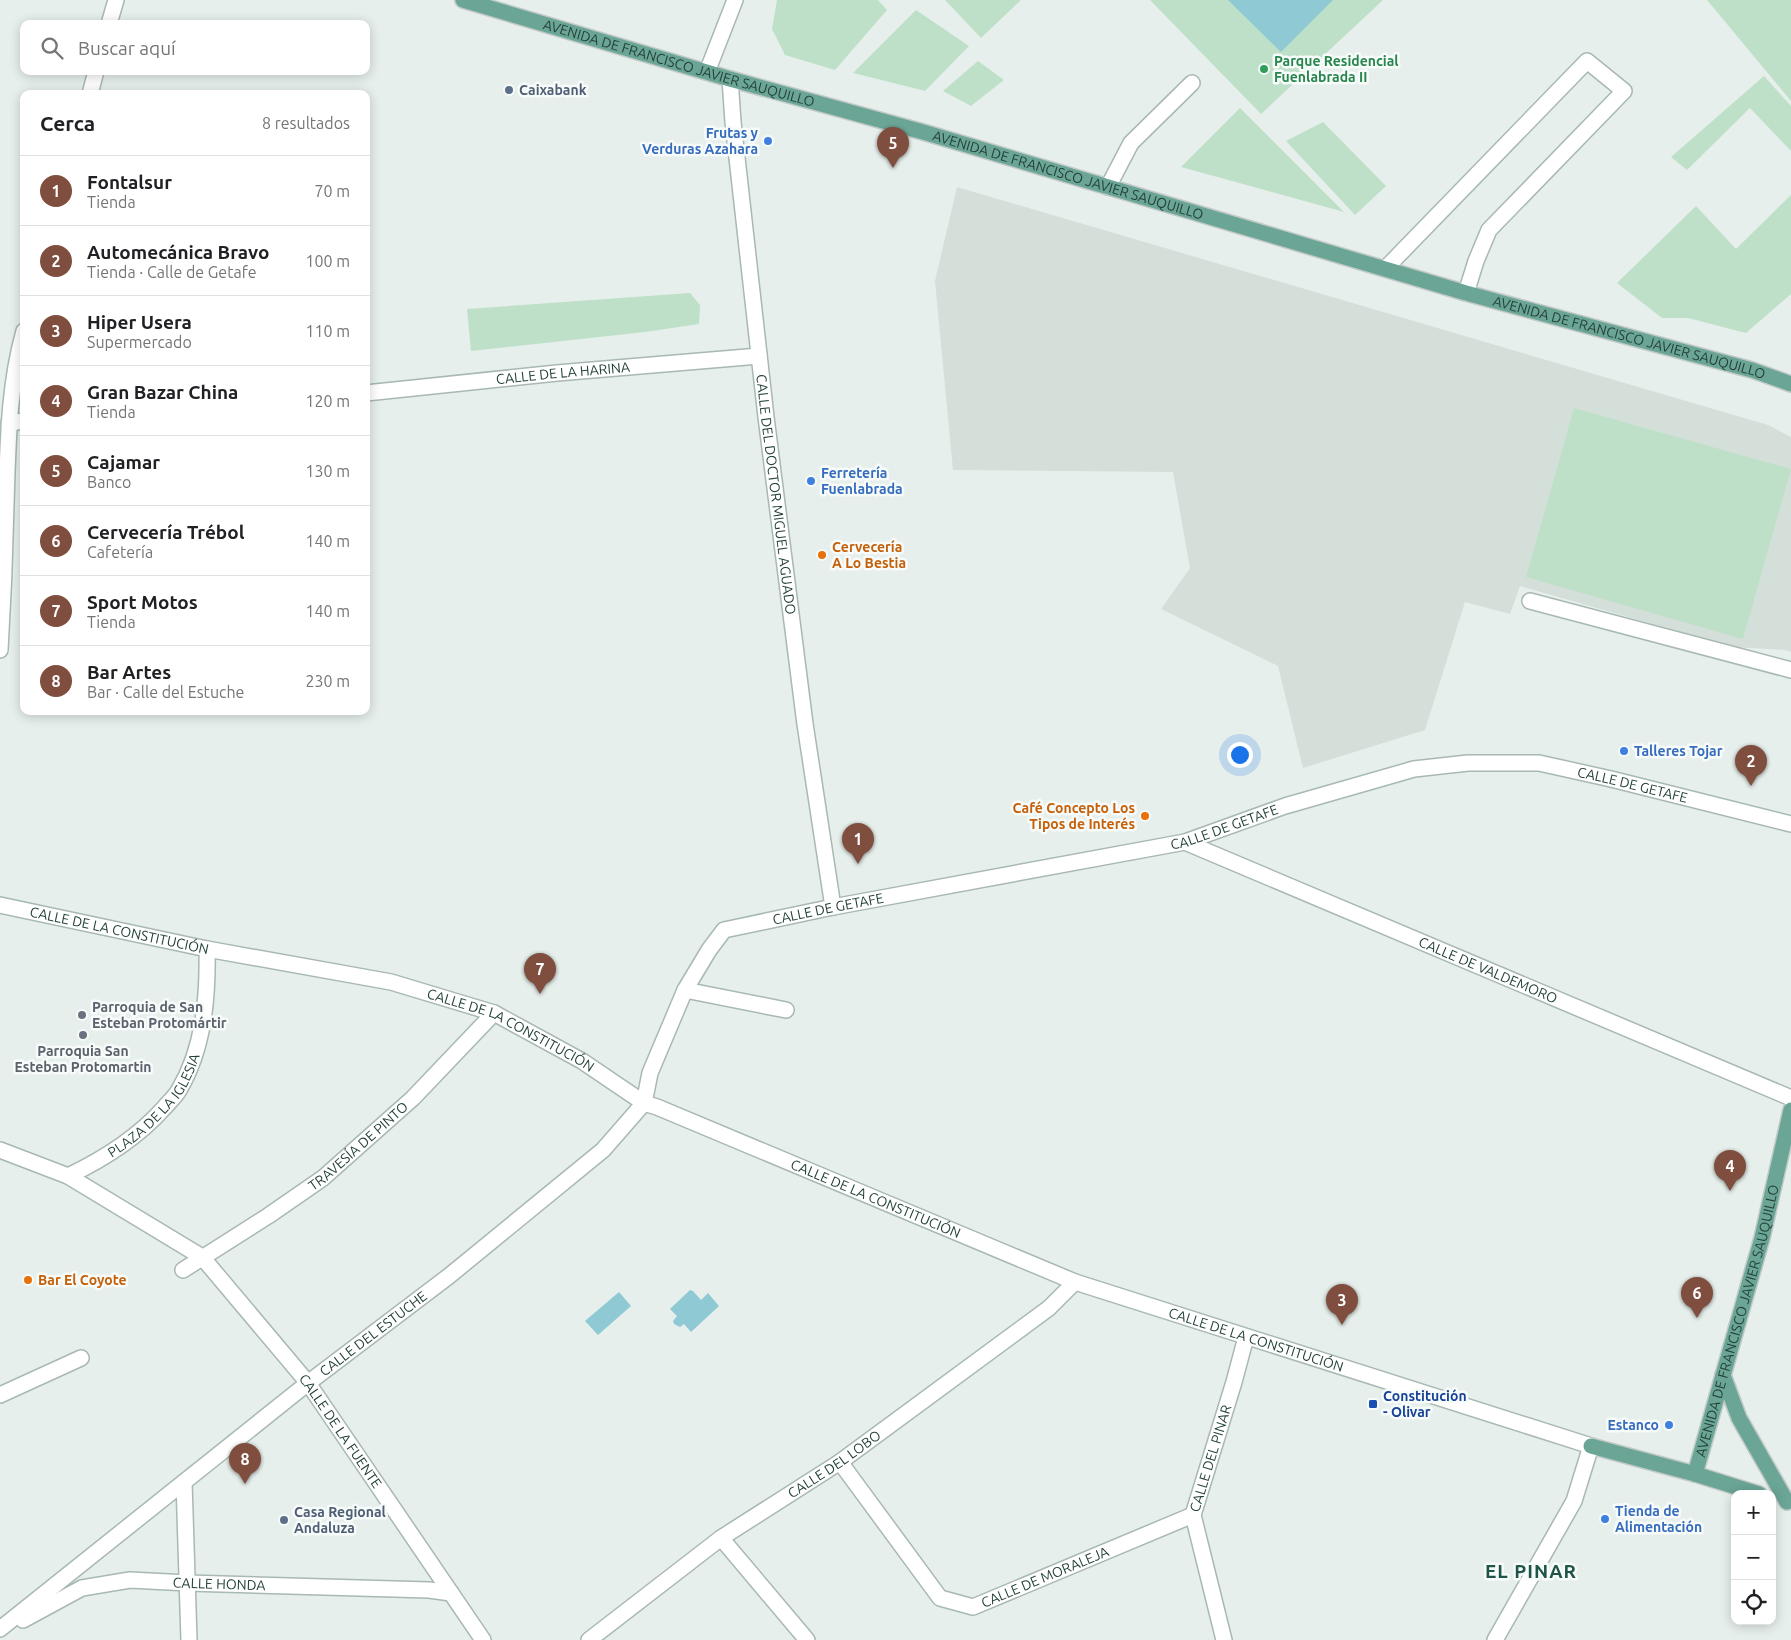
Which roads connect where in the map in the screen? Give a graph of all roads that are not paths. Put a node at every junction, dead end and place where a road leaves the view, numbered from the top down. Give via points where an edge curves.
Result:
1 (116, 0) edge
2 (463, 0) edge
3 (735, 0) edge
4 (110, 20) edge
5 (707, 72) junction
6 (95, 75) edge
7 (730, 79) junction
8 (1192, 83) dead end
9 (91, 90) edge
10 (1108, 187) junction
11 (1386, 268) junction
12 (1466, 293) junction
13 (20, 345) edge
14 (759, 356) junction
15 (1791, 384) edge
16 (370, 393) edge
17 (16, 422) edge
18 (1530, 601) dead end
19 (0, 650) edge
20 (1791, 670) edge
21 (1791, 824) edge
22 (1185, 842) junction
23 (0, 905) edge
24 (833, 907) junction
25 (207, 949) junction
26 (685, 990) junction
27 (786, 1010) dead end
28 (494, 1013) junction
29 (1791, 1098) edge
30 (644, 1103) junction
31 (1791, 1110) edge
32 (0, 1150) edge
33 (68, 1176) junction
34 (202, 1257) junction
35 (183, 1270) dead end
36 (1075, 1282) junction
37 (1246, 1337) junction
38 (81, 1358) dead end
39 (1724, 1375) junction
40 (308, 1383) junction
41 (0, 1395) edge
42 (1591, 1446) junction
43 (840, 1462) junction
44 (1695, 1474) junction
45 (184, 1482) junction
46 (1746, 1490) edge
47 (1783, 1501) edge
48 (1193, 1515) junction
49 (721, 1538) junction
50 (188, 1583) junction
51 (451, 1593) junction
52 (0, 1629) edge
53 (0, 1633) edge
54 (189, 1640) edge
55 (483, 1640) edge
56 (589, 1640) edge
57 (806, 1640) edge
58 (1224, 1640) edge
59 (1495, 1640) edge

1 - 4 street
2 - 5 main road, AVENIDA DE FRANCISCO JAVIER SAUQUILLO
3 - 5 street
5 - 7 main road, AVENIDA DE FRANCISCO JAVIER SAUQUILLO
6 - 9 street
7 - 10 main road, AVENIDA DE FRANCISCO JAVIER SAUQUILLO
7 - 14 street, CALLE DEL DOCTOR MIGUEL AGUADO
8 - 10 street via 1131,143
10 - 11 main road, AVENIDA DE FRANCISCO JAVIER SAUQUILLO
11 - 12 main road, AVENIDA DE FRANCISCO JAVIER SAUQUILLO
11 - 12 street via 1587,62 1624,91 1489,230
12 - 15 main road, AVENIDA DE FRANCISCO JAVIER SAUQUILLO via 1752,370
13 - 17 street
14 - 16 street, CALLE DE LA HARINA
14 - 24 street, CALLE DEL DOCTOR MIGUEL AGUADO via 804,714
17 - 19 street
18 - 20 street
21 - 22 street, CALLE DE GETAFE via 1539,762 1468,762 1414,769 1285,806
22 - 24 street, CALLE DE GETAFE
22 - 29 street, CALLE DE VALDEMORO
23 - 25 street, CALLE DE LA CONSTITUCIÓN
24 - 26 street, CALLE DE GETAFE via 724,930
25 - 28 street, CALLE DE LA CONSTITUCIÓN via 391,982
25 - 33 street, PLAZA DE LA IGLESIA via 208,986 202,1024 194,1060 178,1092 148,1126 94,1164
26 - 27 street
26 - 30 street, CALLE DE GETAFE via 650,1073
28 - 30 street, CALLE DE LA CONSTITUCIÓN via 582,1061
28 - 34 street, TRAVESÍA DE PINTO via 413,1098 323,1178
30 - 36 street, CALLE DE LA CONSTITUCIÓN
30 - 40 street, CALLE DEL ESTUCHE via 603,1150 449,1276
31 - 39 main road, AVENIDA DE FRANCISCO JAVIER SAUQUILLO via 1762,1238
32 - 33 street, CALLE DE LA FUENTE
33 - 34 street, CALLE DE LA FUENTE
34 - 35 street, TRAVESÍA DE PINTO
34 - 40 street, CALLE DE LA FUENTE
36 - 37 street, CALLE DE LA CONSTITUCIÓN
36 - 43 street, CALLE DEL LOBO via 1049,1308
37 - 42 street, CALLE DE LA CONSTITUCIÓN
37 - 48 street, CALLE DEL PINAR
38 - 41 street
39 - 44 main road, AVENIDA DE FRANCISCO JAVIER SAUQUILLO
39 - 47 main road via 1738,1418
40 - 45 street, CALLE DEL ESTUCHE
40 - 51 street, CALLE DE LA FUENTE
42 - 44 main road, CALLE DE LA CONSTITUCIÓN
42 - 59 street via 1574,1501
43 - 48 street, CALLE DE MORALEJA via 940,1598 973,1607
43 - 49 street, CALLE DEL LOBO
44 - 46 main road, CALLE DE LA CONSTITUCIÓN
45 - 50 street
45 - 52 street, CALLE DEL ESTUCHE
48 - 58 street, CALLE DEL PINAR
49 - 56 street, CALLE DEL LOBO
49 - 57 street
50 - 51 street, CALLE HONDA
50 - 53 street, CALLE HONDA via 130,1580 82,1588
50 - 54 street
51 - 55 street, CALLE DE LA FUENTE

